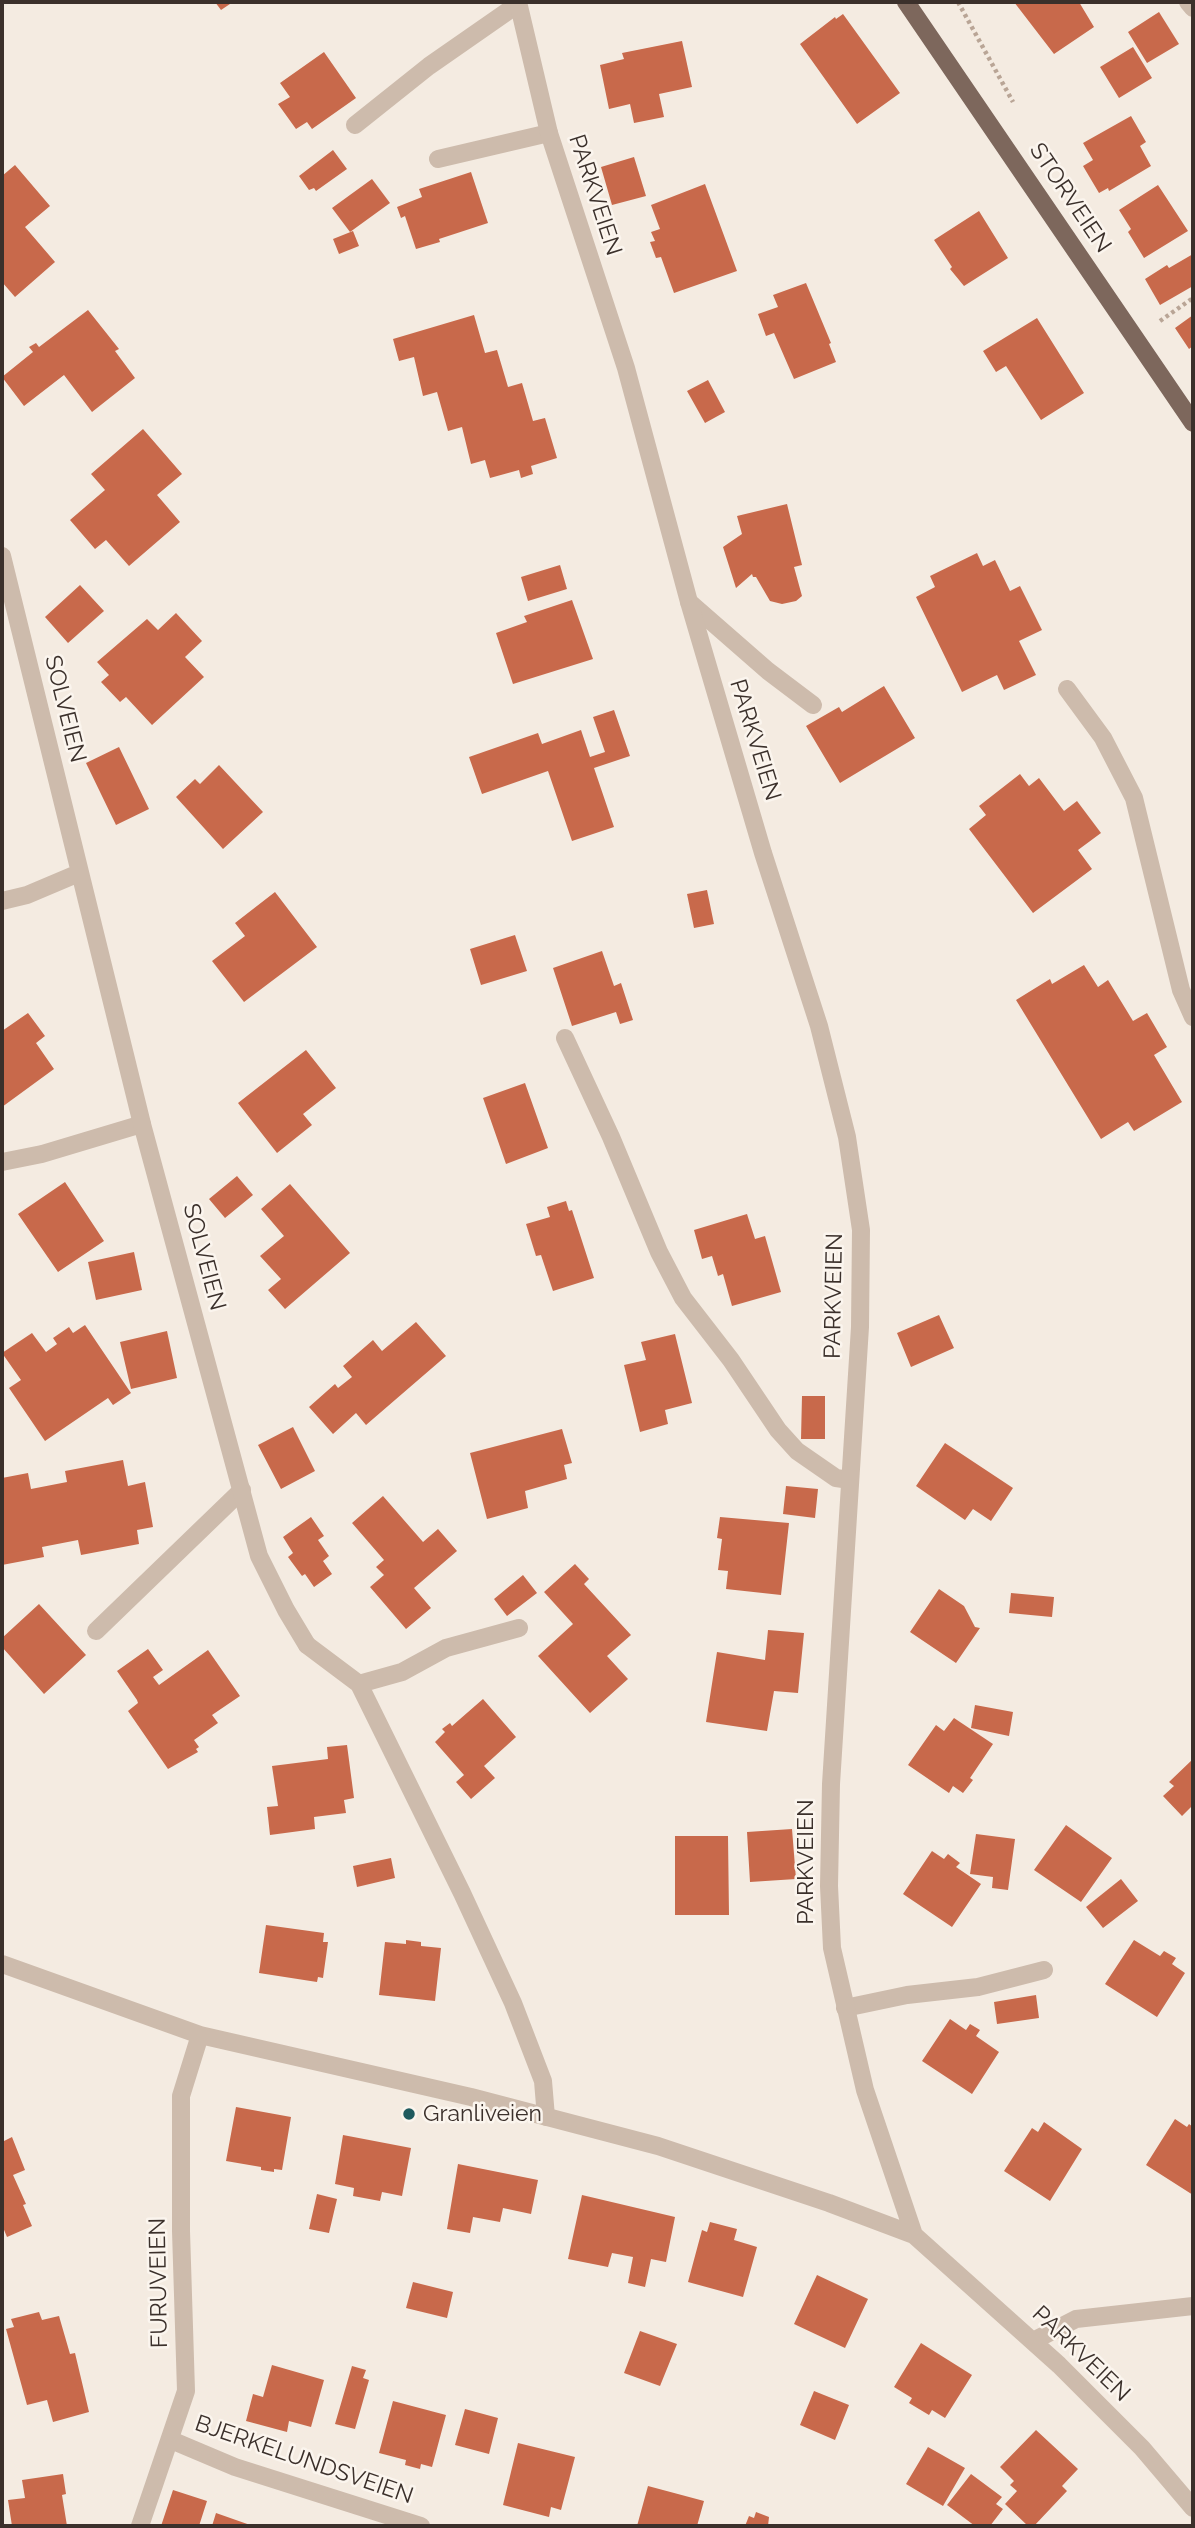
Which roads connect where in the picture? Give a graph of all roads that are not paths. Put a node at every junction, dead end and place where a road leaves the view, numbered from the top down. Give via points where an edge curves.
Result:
1 (906, 2) edge
2 (1188, 2) edge
3 (518, 3) edge
4 (1193, 8) edge
5 (355, 125) dead end
6 (549, 133) junction
7 (438, 159) dead end
8 (1193, 423) edge
9 (2, 556) edge
10 (689, 602) junction
11 (1067, 689) dead end
12 (813, 705) dead end
13 (79, 873) junction
14 (2, 901) edge
15 (1193, 1017) edge
16 (565, 1038) dead end
17 (142, 1124) junction
18 (2, 1162) edge
19 (850, 1480) junction
20 (242, 1490) junction
21 (519, 1628) dead end
22 (96, 1631) dead end
23 (359, 1684) junction
24 (2, 1964) edge
25 (1044, 1970) dead end
26 (845, 2008) junction
27 (200, 2035) junction
28 (546, 2117) junction
29 (914, 2235) junction
30 (1193, 2306) edge
31 (1033, 2341) junction
32 (171, 2441) junction
33 (1193, 2508) edge
34 (140, 2526) edge
35 (421, 2526) edge

1 - 8 main road, STORVEIEN
2 - 4 street
3 - 5 street
3 - 6 street, PARKVEIEN
6 - 7 street
6 - 10 street, PARKVEIEN via 626,368
9 - 13 street, SOLVEIEN
10 - 12 street
10 - 19 street, PARKVEIEN via 819,1026 847,1137 861,1230
11 - 15 street via 1103,738 1134,798 1181,990
13 - 14 street
13 - 17 street, SOLVEIEN
16 - 19 street via 683,1298 797,1451 836,1478
17 - 18 street
17 - 20 street, SOLVEIEN
19 - 26 street, PARKVEIEN via 829,1886 832,1948
20 - 22 street
20 - 23 street, SOLVEIEN via 259,1556 307,1645
21 - 23 street via 446,1648 402,1672
23 - 28 street via 513,2003 543,2081
24 - 27 street
25 - 26 street via 978,1987
26 - 29 street, PARKVEIEN via 865,2090
27 - 28 street
27 - 32 street, FURUVEIEN via 181,2096 186,2391
28 - 29 street via 658,2146
29 - 31 street, PARKVEIEN
30 - 31 street via 1076,2319
31 - 33 street, PARKVEIEN via 1142,2448
32 - 34 street, FURUVEIEN
32 - 35 street, BJERKELUNDSVEIEN via 235,2467

